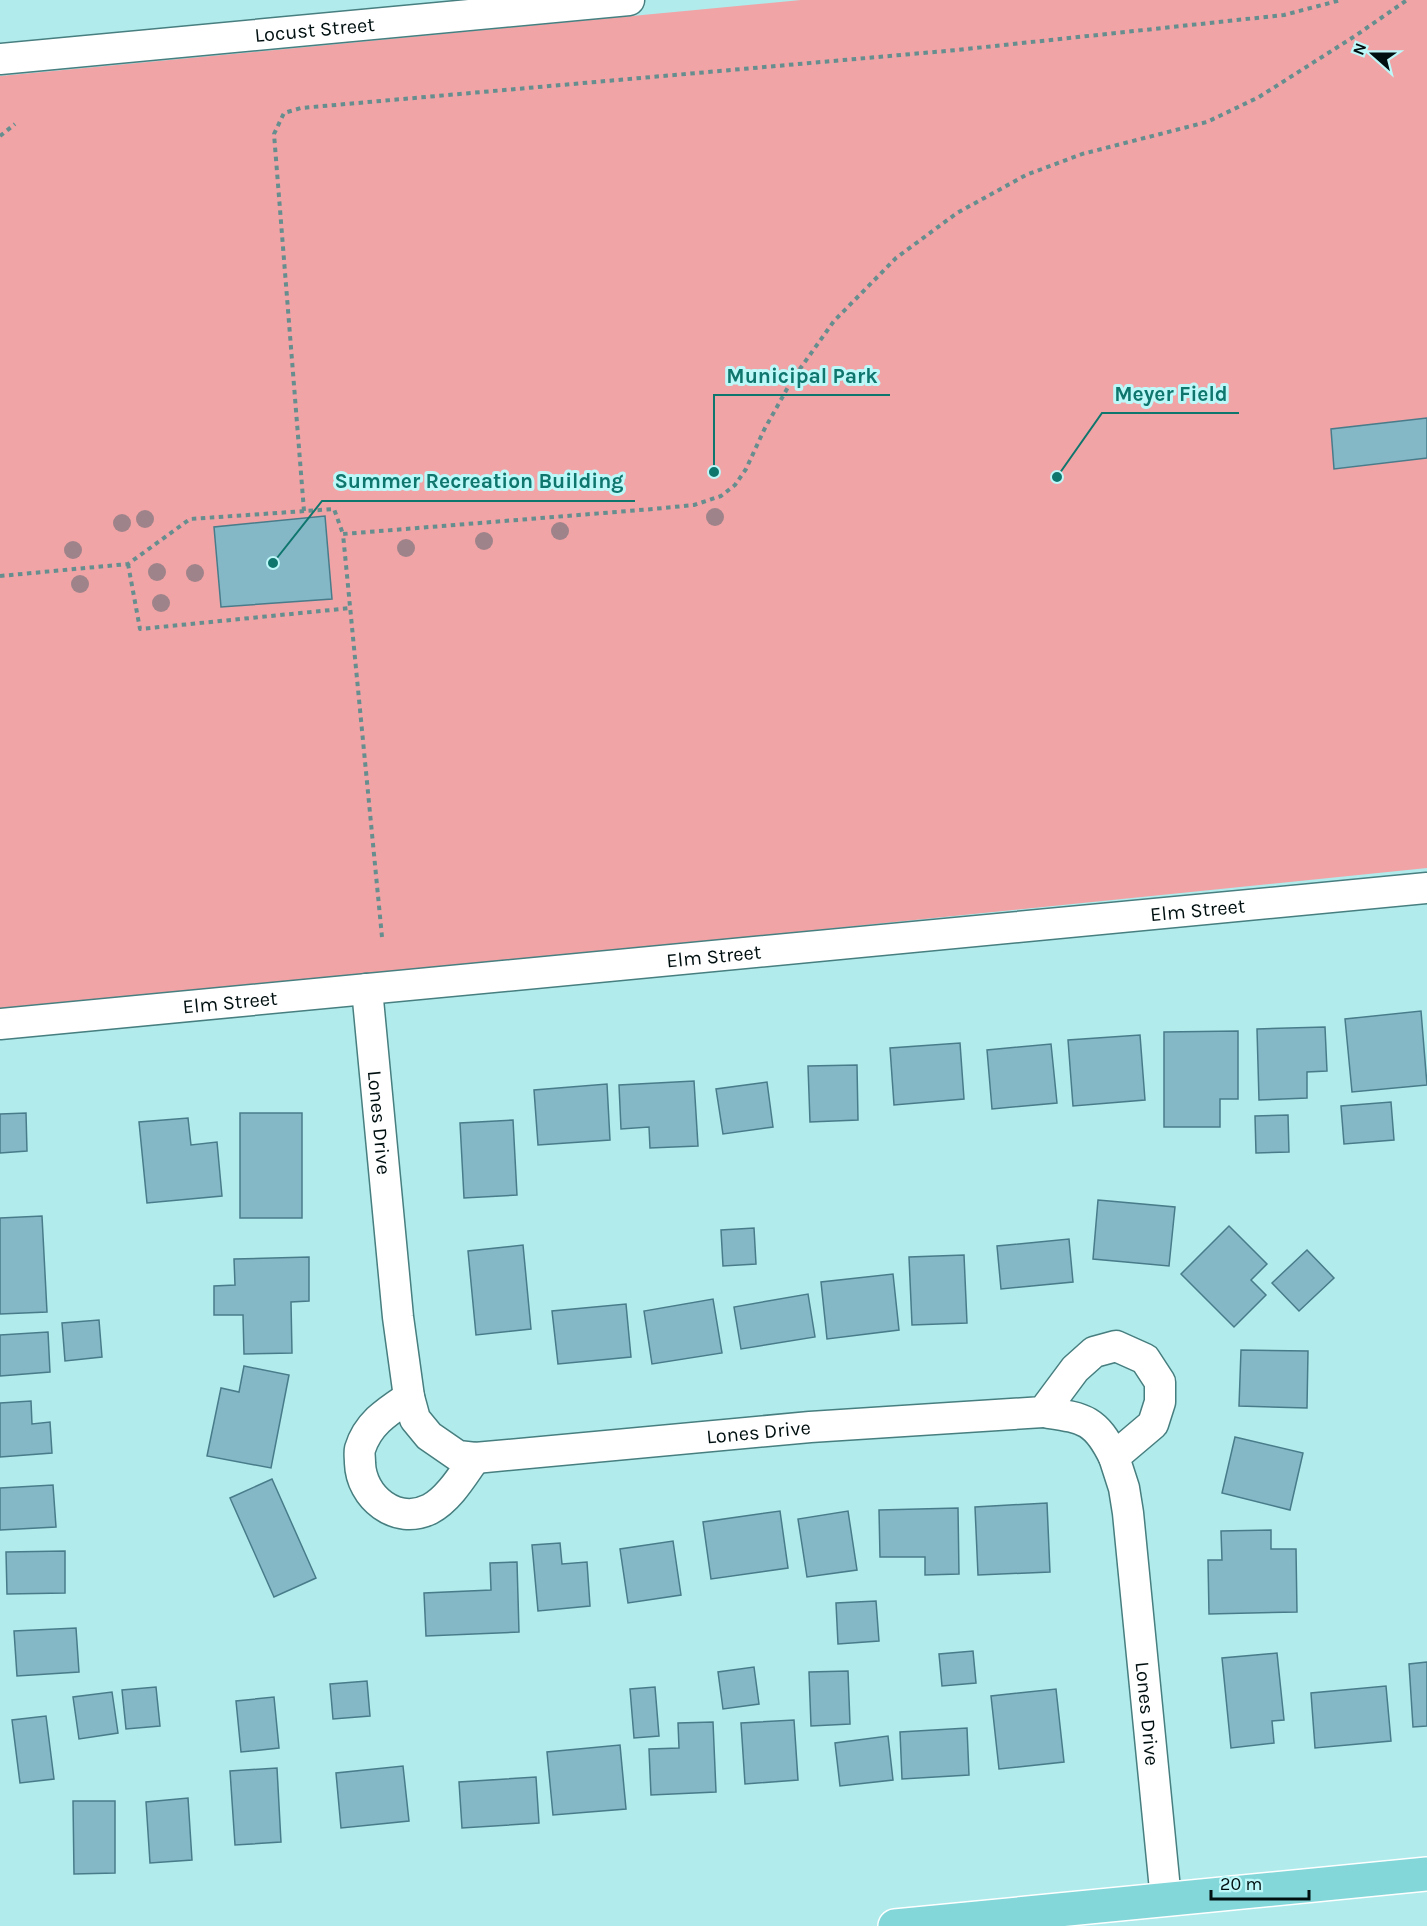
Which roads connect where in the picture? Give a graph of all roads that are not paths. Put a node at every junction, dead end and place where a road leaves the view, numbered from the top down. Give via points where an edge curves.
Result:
1 (629, 0) edge
2 (0, 59) edge
3 (1427, 888) edge
4 (367, 988) junction
5 (0, 1024) edge
6 (409, 1397) junction
7 (1043, 1412) junction
8 (1114, 1457) junction
9 (475, 1458) junction
10 (1427, 1874) edge
11 (1166, 1900) junction
12 (896, 1926) edge

1 - 2 street, Locust Street
3 - 4 street, Elm Street
4 - 5 street, Elm Street
4 - 6 street, Lones Drive
6 - 9 street, Lones Drive via 416,1419 429,1436 458,1456
6 - 9 street via 376,1419 359,1450 360,1474 369,1493 383,1507 405,1515 430,1509 455,1487
7 - 8 street, Lones Drive via 1080,1418 1095,1427
7 - 8 street via 1094,1352 1116,1346 1145,1359 1160,1382 1161,1402 1152,1424
7 - 9 street, Lones Drive via 810,1427
8 - 11 street, Lones Drive via 1128,1513
10 - 11 main road
11 - 12 main road

